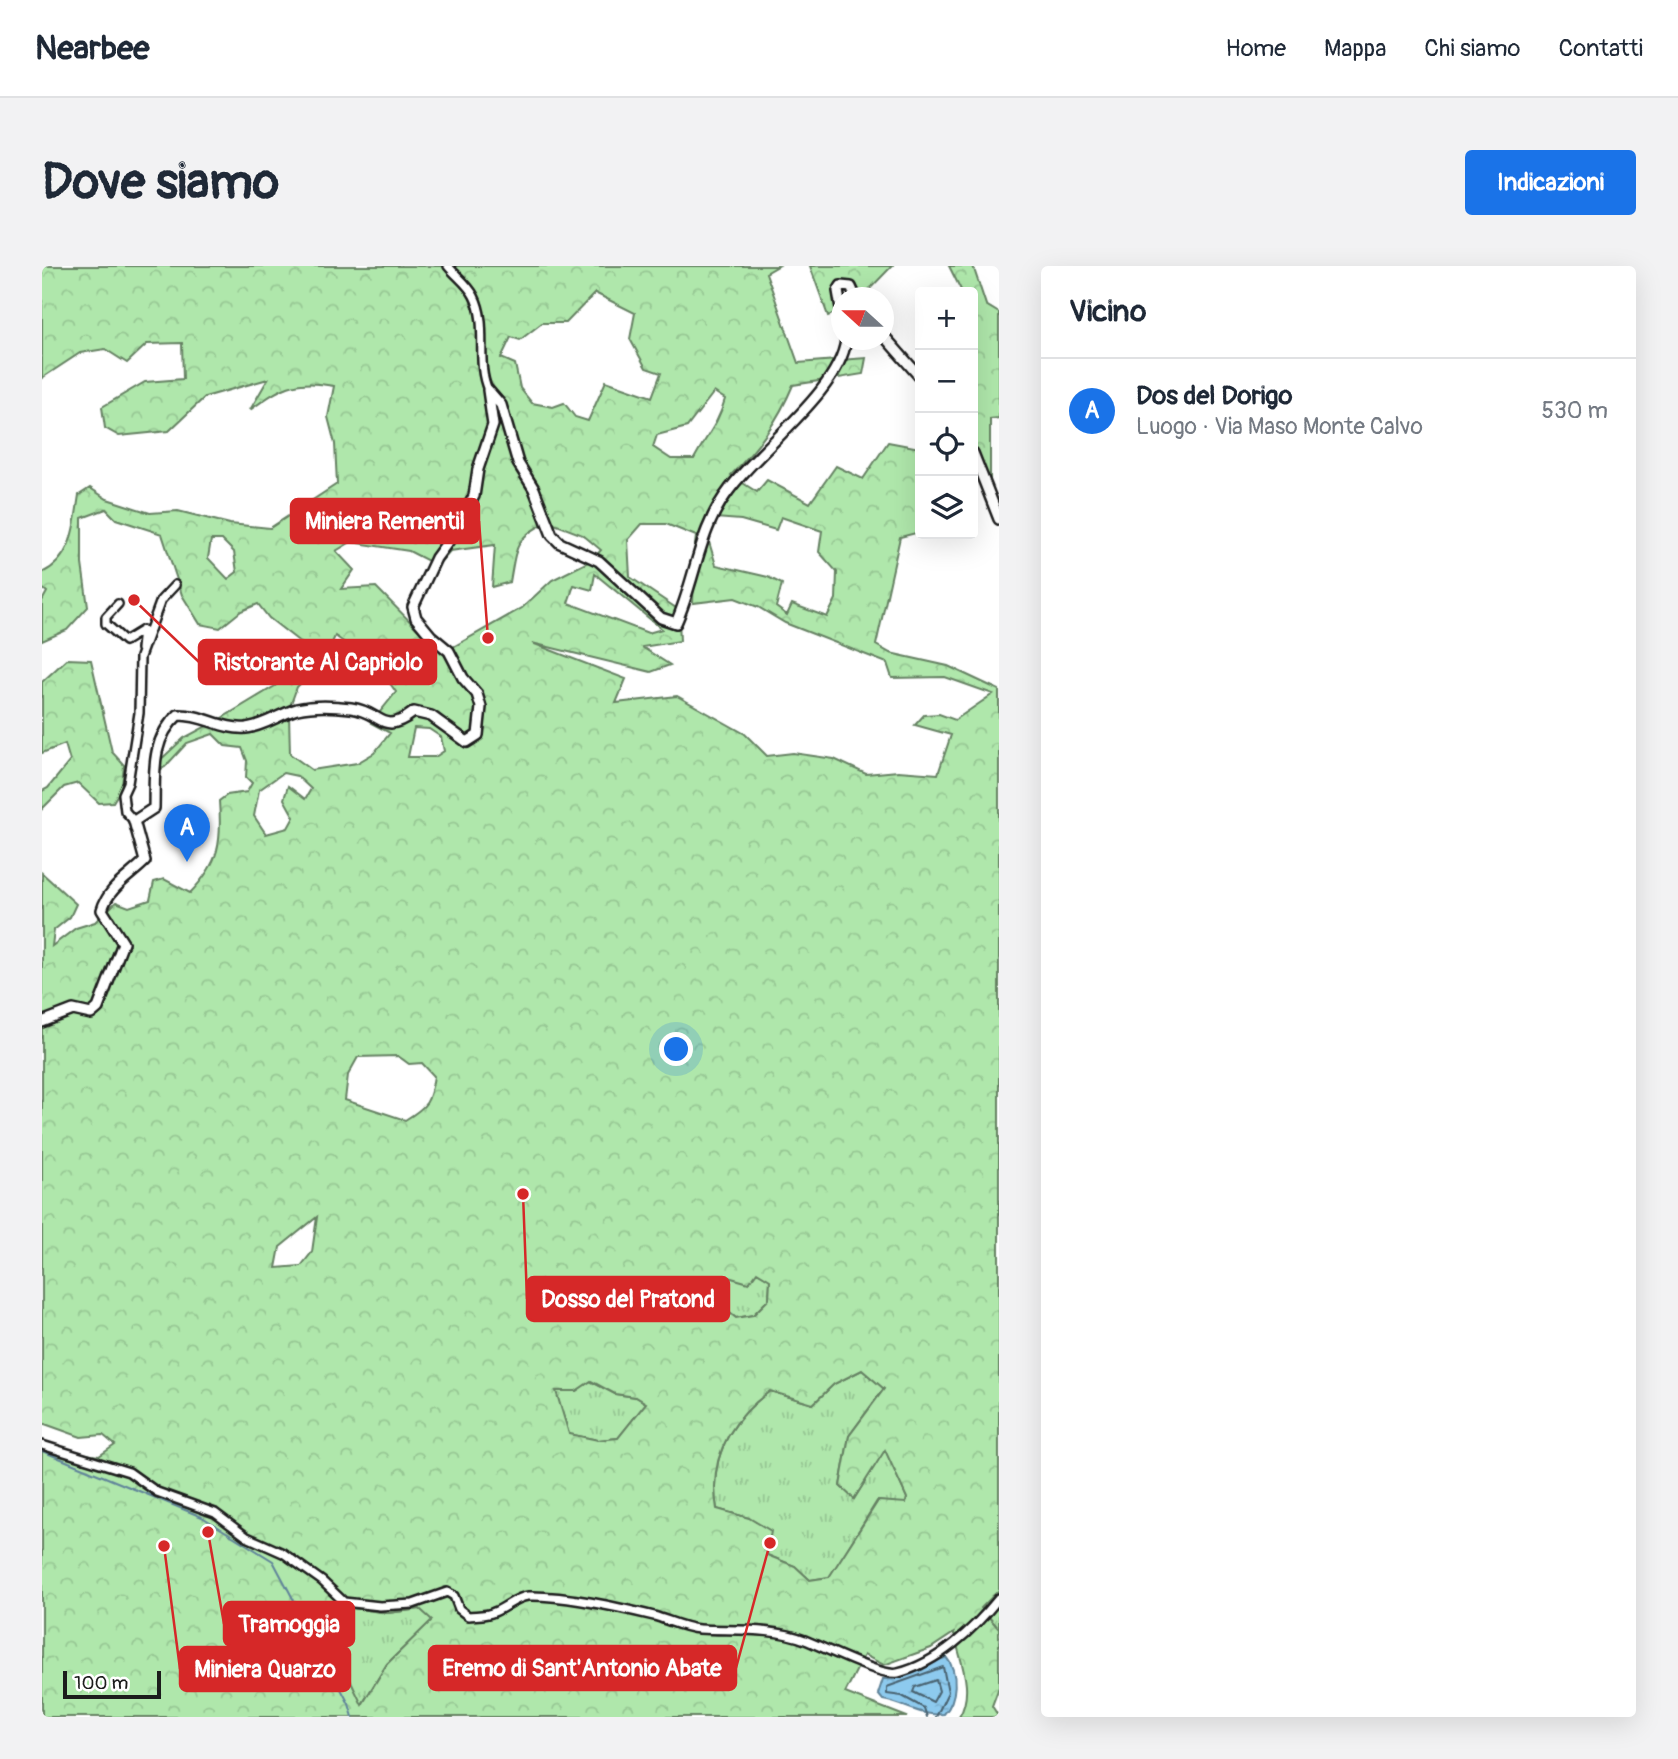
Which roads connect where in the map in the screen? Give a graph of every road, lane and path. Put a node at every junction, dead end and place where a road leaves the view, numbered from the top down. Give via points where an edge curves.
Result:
1 (448, 266) edge
2 (894, 347) edge
3 (843, 350) edge
4 (915, 371) edge
5 (488, 390) junction
6 (978, 466) edge
7 (999, 519) edge
8 (175, 585) dead end
9 (118, 604) dead end
10 (140, 657) junction
11 (134, 821) junction
12 (42, 1021) edge
13 (42, 1445) edge
14 (999, 1598) edge

1 - 5 street via 475,296 482,334 481,375
2 - 4 street
3 - 5 street via 813,402 746,468 721,500 701,542 676,623 661,618 599,561 566,547 552,535 518,463 501,405
5 - 11 street via 493,425 474,496 413,607 416,618 449,651 477,694 481,707 478,735 467,742 425,714 414,712 392,726 368,711 340,707 296,709 248,728 193,714 178,715 163,731 156,752 153,808
6 - 7 street
8 - 10 street via 161,600
9 - 10 street via 106,617 106,624 125,641 143,630
10 - 11 street via 139,713 123,794 125,811
11 - 12 street via 145,861 105,899 102,910 122,943 98,1008 91,1014 73,1010
13 - 14 street via 129,1472 157,1492 215,1513 247,1537 283,1553 344,1602 412,1604 447,1592 468,1616 492,1614 525,1596 654,1616 698,1629 804,1639 882,1673 897,1673 938,1654 973,1628

